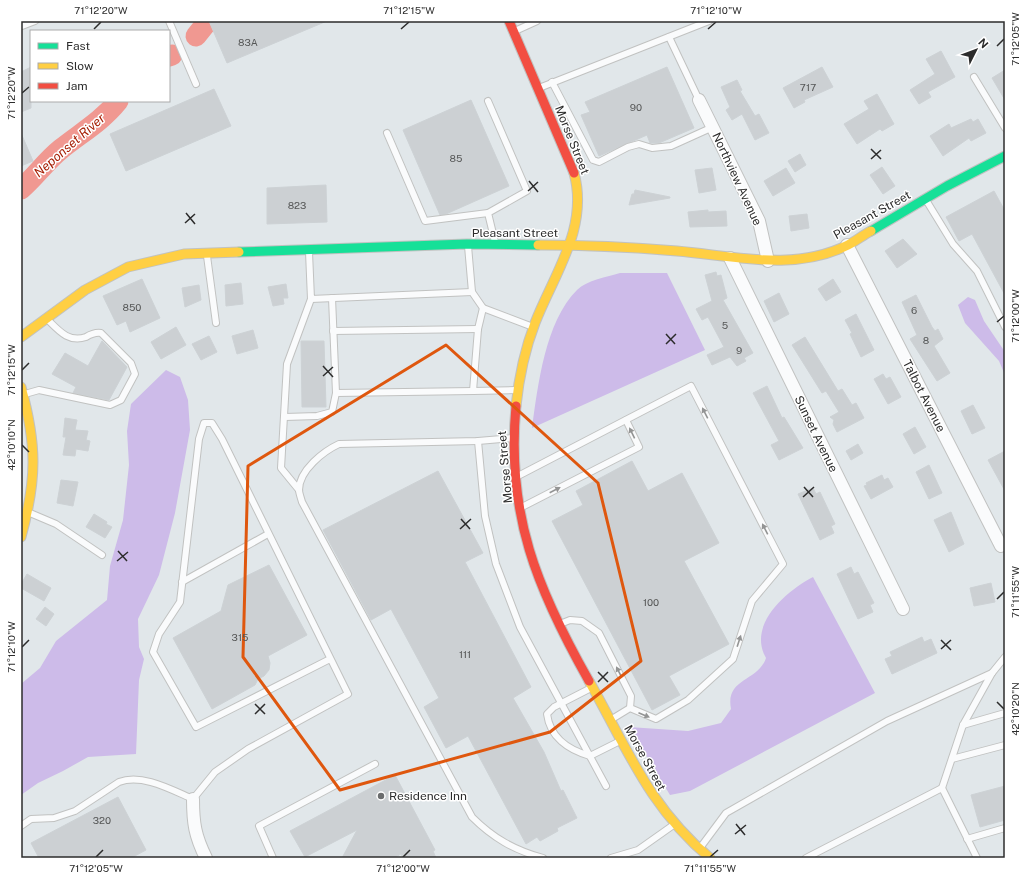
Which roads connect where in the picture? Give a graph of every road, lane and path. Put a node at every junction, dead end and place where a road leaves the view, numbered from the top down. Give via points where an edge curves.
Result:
1 (35, 21) edge
2 (169, 21) edge
3 (509, 21) edge
4 (537, 21) edge
5 (709, 21) edge
6 (21, 23) edge
7 (513, 31) junction
8 (669, 37) junction
9 (974, 77) dead end
10 (552, 82) junction
11 (196, 84) dead end
12 (538, 88) junction
13 (699, 100) joint
14 (488, 101) dead end
15 (713, 127) junction
16 (1005, 128) edge
17 (387, 133) dead end
18 (1005, 156) edge
19 (925, 199) junction
20 (488, 213) junction
21 (468, 244) junction
22 (569, 245) junction
23 (847, 245) junction
24 (496, 246) junction
25 (308, 250) junction
26 (207, 254) junction
27 (730, 258) junction
28 (768, 261) junction
29 (472, 292) junction
30 (332, 298) junction
31 (311, 299) junction
32 (483, 308) junction
33 (46, 318) junction
34 (216, 323) dead end
35 (533, 327) junction
36 (1005, 327) edge
37 (478, 329) junction
38 (333, 332) junction
39 (21, 337) edge
40 (517, 390) junction
41 (22, 391) edge
42 (473, 391) junction
43 (336, 393) junction
44 (24, 406) edge
45 (285, 416) junction
46 (626, 420) junction
47 (513, 438) junction
48 (478, 441) junction
49 (516, 477) junction
50 (299, 490) junction
51 (520, 508) junction
52 (28, 513) junction
53 (268, 534) junction
54 (21, 537) edge
55 (1001, 546) dead end
56 (102, 555) dead end
57 (182, 582) junction
58 (903, 609) dead end
59 (559, 624) junction
60 (1005, 657) edge
61 (330, 659) junction
62 (992, 673) junction
63 (592, 687) junction
64 (562, 703) junction
65 (630, 708) junction
66 (1005, 713) edge
67 (610, 720) junction
68 (963, 726) junction
69 (620, 740) junction
70 (1005, 745) edge
71 (590, 756) junction
72 (952, 760) junction
73 (375, 764) dead end
74 (606, 786) dead end
75 (942, 788) junction
76 (193, 799) junction
77 (673, 825) junction
78 (21, 826) edge
79 (1005, 828) edge
80 (967, 839) junction
81 (699, 850) junction
82 (206, 858) edge
83 (273, 858) edge
84 (543, 858) edge
85 (611, 858) edge
86 (710, 858) edge
87 (806, 858) edge
88 (977, 858) edge

1 - 6 lane via 22,26
2 - 11 lane
3 - 7 street, Morse Street
4 - 7 lane
5 - 8 lane
7 - 12 street, Morse Street
8 - 10 lane
8 - 13 lane
9 - 16 lane
10 - 12 lane
10 - 15 lane via 593,160 599,162 628,146 671,146
12 - 22 street, Morse Street via 574,172 579,192 577,221
13 - 15 street, Northview Avenue
14 - 20 lane via 527,191
15 - 28 street, Northview Avenue via 760,221
17 - 20 lane via 425,221
18 - 19 street, Pleasant Street
19 - 23 street, Pleasant Street
19 - 36 lane via 953,244 977,271
20 - 24 lane
21 - 24 street, Pleasant Street
21 - 25 street, Pleasant Street
21 - 29 lane
22 - 24 street, Pleasant Street
22 - 27 street, Pleasant Street via 676,251
22 - 35 street, Morse Street
23 - 28 street, Pleasant Street via 807,257
23 - 55 street, Talbot Avenue
25 - 26 street, Pleasant Street
25 - 31 lane
26 - 33 street, Pleasant Street via 184,254 128,267 85,290
26 - 34 lane
27 - 28 street, Pleasant Street
27 - 58 street, Sunset Avenue
29 - 30 lane
29 - 32 lane
30 - 31 lane
30 - 38 lane
31 - 45 lane via 287,364
32 - 35 lane
32 - 37 lane
33 - 39 street, Pleasant Street
33 - 41 lane via 63,335 70,338 78,339 96,332 101,333 131,363 135,374 121,400 110,405 39,390
35 - 40 street, Morse Street via 526,346
37 - 38 lane
37 - 42 lane
38 - 43 lane
40 - 42 lane
40 - 47 street, Morse Street
41 - 44 street
42 - 43 lane
43 - 45 lane via 332,412 317,416
44 - 52 street via 35,451 34,486
45 - 50 lane via 281,468
46 - 49 lane
51 -> 46 lane via 639,447
65 -> 46 lane via 656,719 688,700 733,660 752,600 783,564 691,386
47 - 48 lane
47 - 49 street, Morse Street
48 - 50 lane via 339,444 326,450 312,464
48 - 64 lane via 485,516 496,564 520,627
49 - 51 street, Morse Street
50 - 84 lane via 302,502 472,817 505,844
51 - 59 street, Morse Street via 536,570
52 - 54 street
52 - 56 lane via 56,524
53 - 57 lane
53 - 57 lane via 222,439 212,422 204,423 199,439
53 - 61 lane
57 - 61 lane via 180,602 159,634 153,652 196,727
59 - 63 street, Morse Street
65 -> 59 lane via 631,696 599,633 582,621 570,620
60 - 62 lane
61 - 76 lane via 348,694 235,758 215,772
62 - 68 lane
62 - 81 lane via 887,721 726,813
63 - 64 lane
63 - 67 street, Morse Street
64 - 71 lane
64 - 71 lane via 547,714 548,722 565,745
65 - 67 lane
66 - 68 lane
67 - 69 street, Morse Street
68 - 72 lane
69 - 71 lane
69 - 77 street, Morse Street via 646,788
70 - 72 lane
71 - 74 lane
72 - 75 lane
73 - 83 lane via 259,826
75 - 80 lane
75 - 87 lane
76 - 78 lane via 144,781 126,779 75,812 54,818 31,819
76 - 82 street via 193,821 197,839
77 - 81 street, Morse Street
77 - 85 lane via 638,850
79 - 80 lane
80 - 88 lane
81 - 86 street, Morse Street

